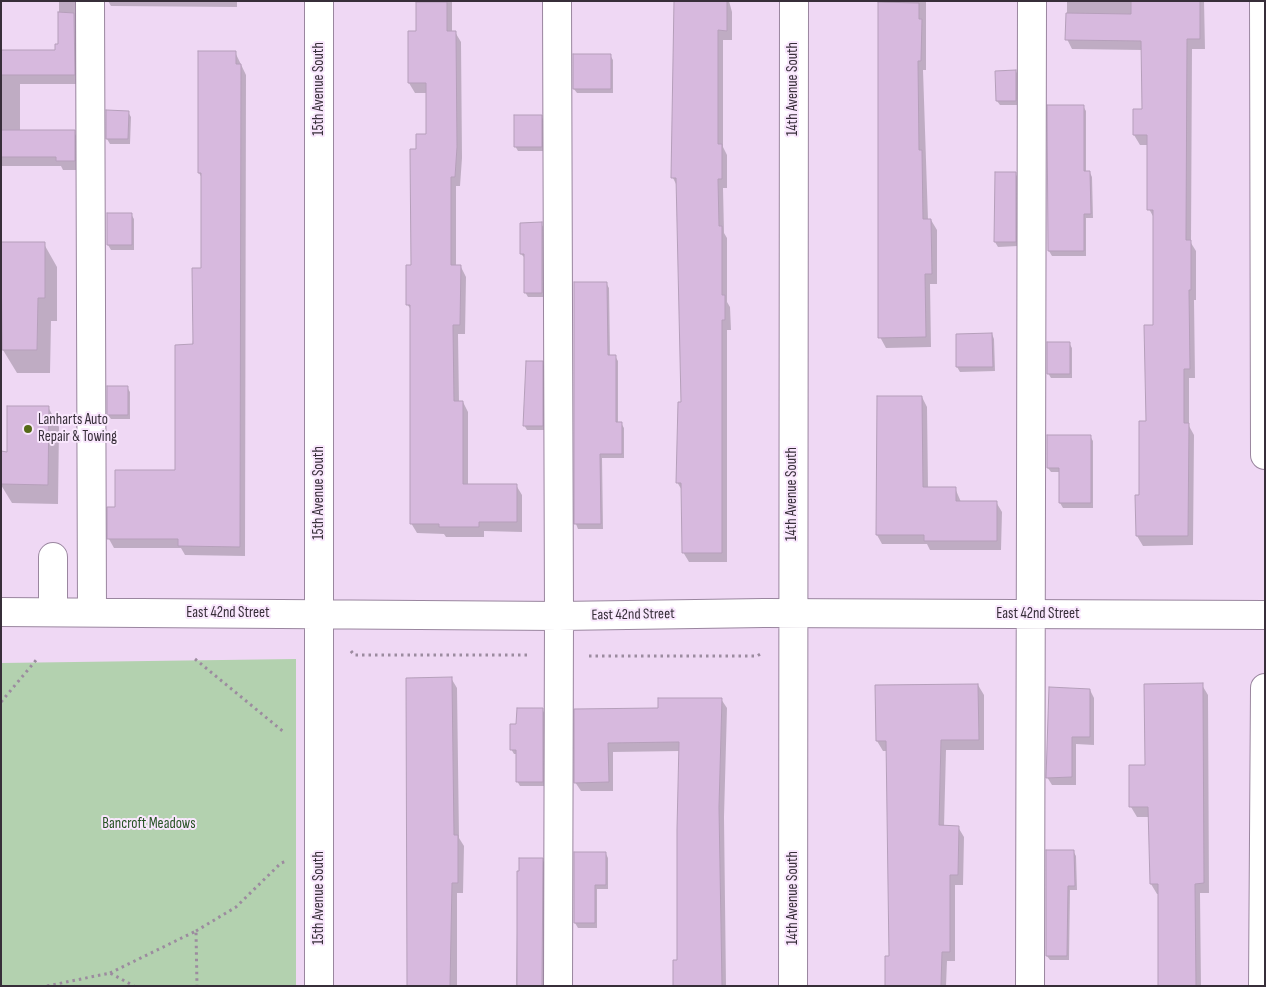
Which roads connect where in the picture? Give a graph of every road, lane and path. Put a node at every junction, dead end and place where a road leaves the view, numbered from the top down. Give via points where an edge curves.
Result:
1 (90, 1) edge
2 (319, 1) edge
3 (557, 1) edge
4 (794, 1) edge
5 (1032, 1) edge
6 (1264, 1) edge
7 (1265, 455) edge
8 (53, 557) dead end
9 (1, 612) edge
10 (52, 612) junction
11 (92, 612) junction
12 (319, 614) junction
13 (792, 614) junction
14 (1032, 614) junction
15 (1265, 614) edge
16 (560, 616) junction
17 (37, 659) dead end
18 (195, 659) dead end
19 (1265, 688) edge
20 (1, 702) edge
21 (285, 733) dead end
22 (287, 861) dead end
23 (196, 931) junction
24 (110, 973) junction
25 (47, 986) edge
26 (134, 986) edge
27 (197, 986) edge
28 (319, 986) edge
29 (558, 986) edge
30 (793, 986) edge
31 (1030, 986) edge
32 (1264, 986) edge

1 - 11 street
2 - 12 street, 15th Avenue South
3 - 16 street
4 - 13 street, 14th Avenue South
5 - 14 street
6 - 7 street
8 - 10 street
9 - 10 street, East 42nd Street
10 - 11 street, East 42nd Street
11 - 12 street, East 42nd Street
12 - 16 street, East 42nd Street
12 - 28 street, 15th Avenue South
13 - 14 street, East 42nd Street
13 - 16 street, East 42nd Street
13 - 30 street, 14th Avenue South
14 - 15 street, East 42nd Street
14 - 31 street
16 - 29 street
17 - 20 path
18 - 21 path
19 - 32 street
22 - 23 path via 281,863 236,907
23 - 24 path
23 - 27 path
24 - 25 path
24 - 26 path

